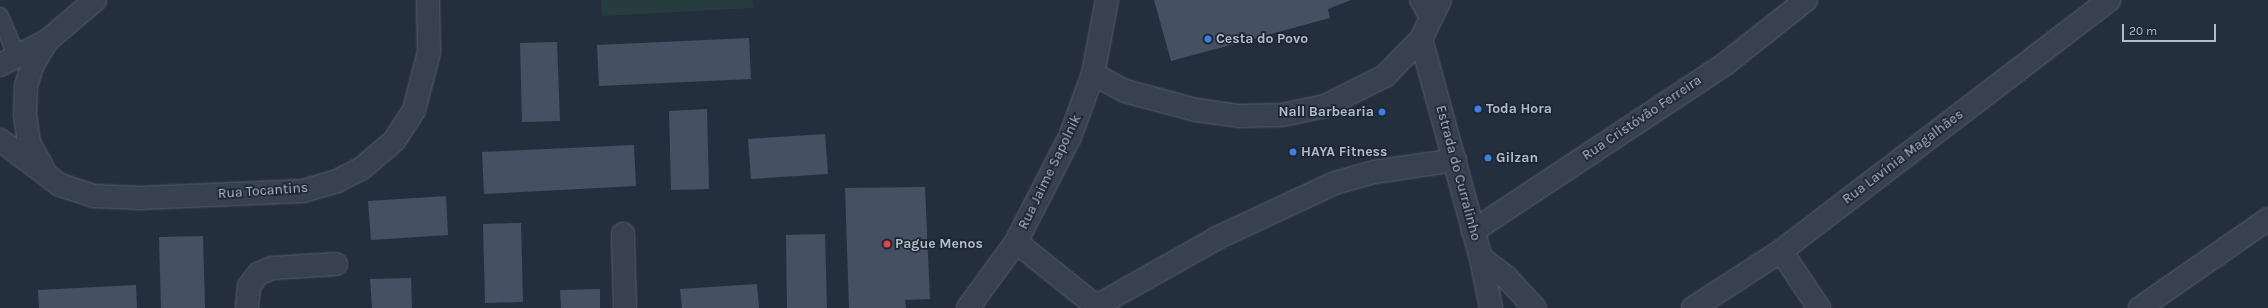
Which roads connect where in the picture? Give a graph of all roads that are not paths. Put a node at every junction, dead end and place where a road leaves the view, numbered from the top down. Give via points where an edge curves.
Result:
1 (95, 0) edge
2 (428, 0) edge
3 (1107, 0) edge
4 (1418, 0) edge
5 (1440, 0) edge
6 (1806, 0) edge
7 (2109, 0) edge
8 (0, 16) edge
9 (1426, 31) junction
10 (47, 41) junction
11 (9, 61) edge
12 (1093, 74) junction
13 (0, 140) edge
14 (1455, 160) junction
15 (47, 176) junction
16 (2268, 219) edge
17 (1473, 231) junction
18 (623, 234) dead end
19 (1016, 242) junction
20 (1780, 251) junction
21 (1481, 258) junction
22 (336, 264) dead end
23 (2168, 301) edge
24 (1094, 307) edge
25 (247, 308) edge
26 (626, 308) edge
27 (968, 308) edge
28 (1491, 308) edge
29 (1535, 308) edge
30 (1693, 308) edge
31 (1819, 308) edge
32 (2140, 308) edge

1 - 10 street
2 - 15 street, Rua Tocantins via 429,52 414,110 394,141 361,169 337,181 302,191 141,198 93,196 60,185
3 - 12 street, Rua Jaime Sapolnik
4 - 9 lane
5 - 9 street
6 - 17 street, Rua Cristóvão Ferreira via 1726,64
7 - 20 street, Rua Lavínia Magalhães
8 - 11 lane
9 - 12 street via 1385,76 1325,106 1282,115 1239,116 1196,110 1125,91
9 - 14 street, Estrada do Curralinho
10 - 11 street
10 - 15 street via 30,73 24,115 29,142
12 - 19 street, Rua Jaime Sapolnik via 1070,136
13 - 15 street, Rua Tocantins
14 - 17 street, Estrada do Curralinho
14 - 24 street via 1374,172 1335,183 1217,238
16 - 23 street
17 - 21 street, Estrada do Curralinho
18 - 26 street
19 - 24 street
19 - 27 street, Rua Jaime Sapolnik
20 - 30 street, Rua Lavínia Magalhães
20 - 31 street
21 - 28 street, Estrada do Curralinho
21 - 29 street via 1506,277
22 - 25 street via 272,268 258,274 249,286
23 - 32 street

